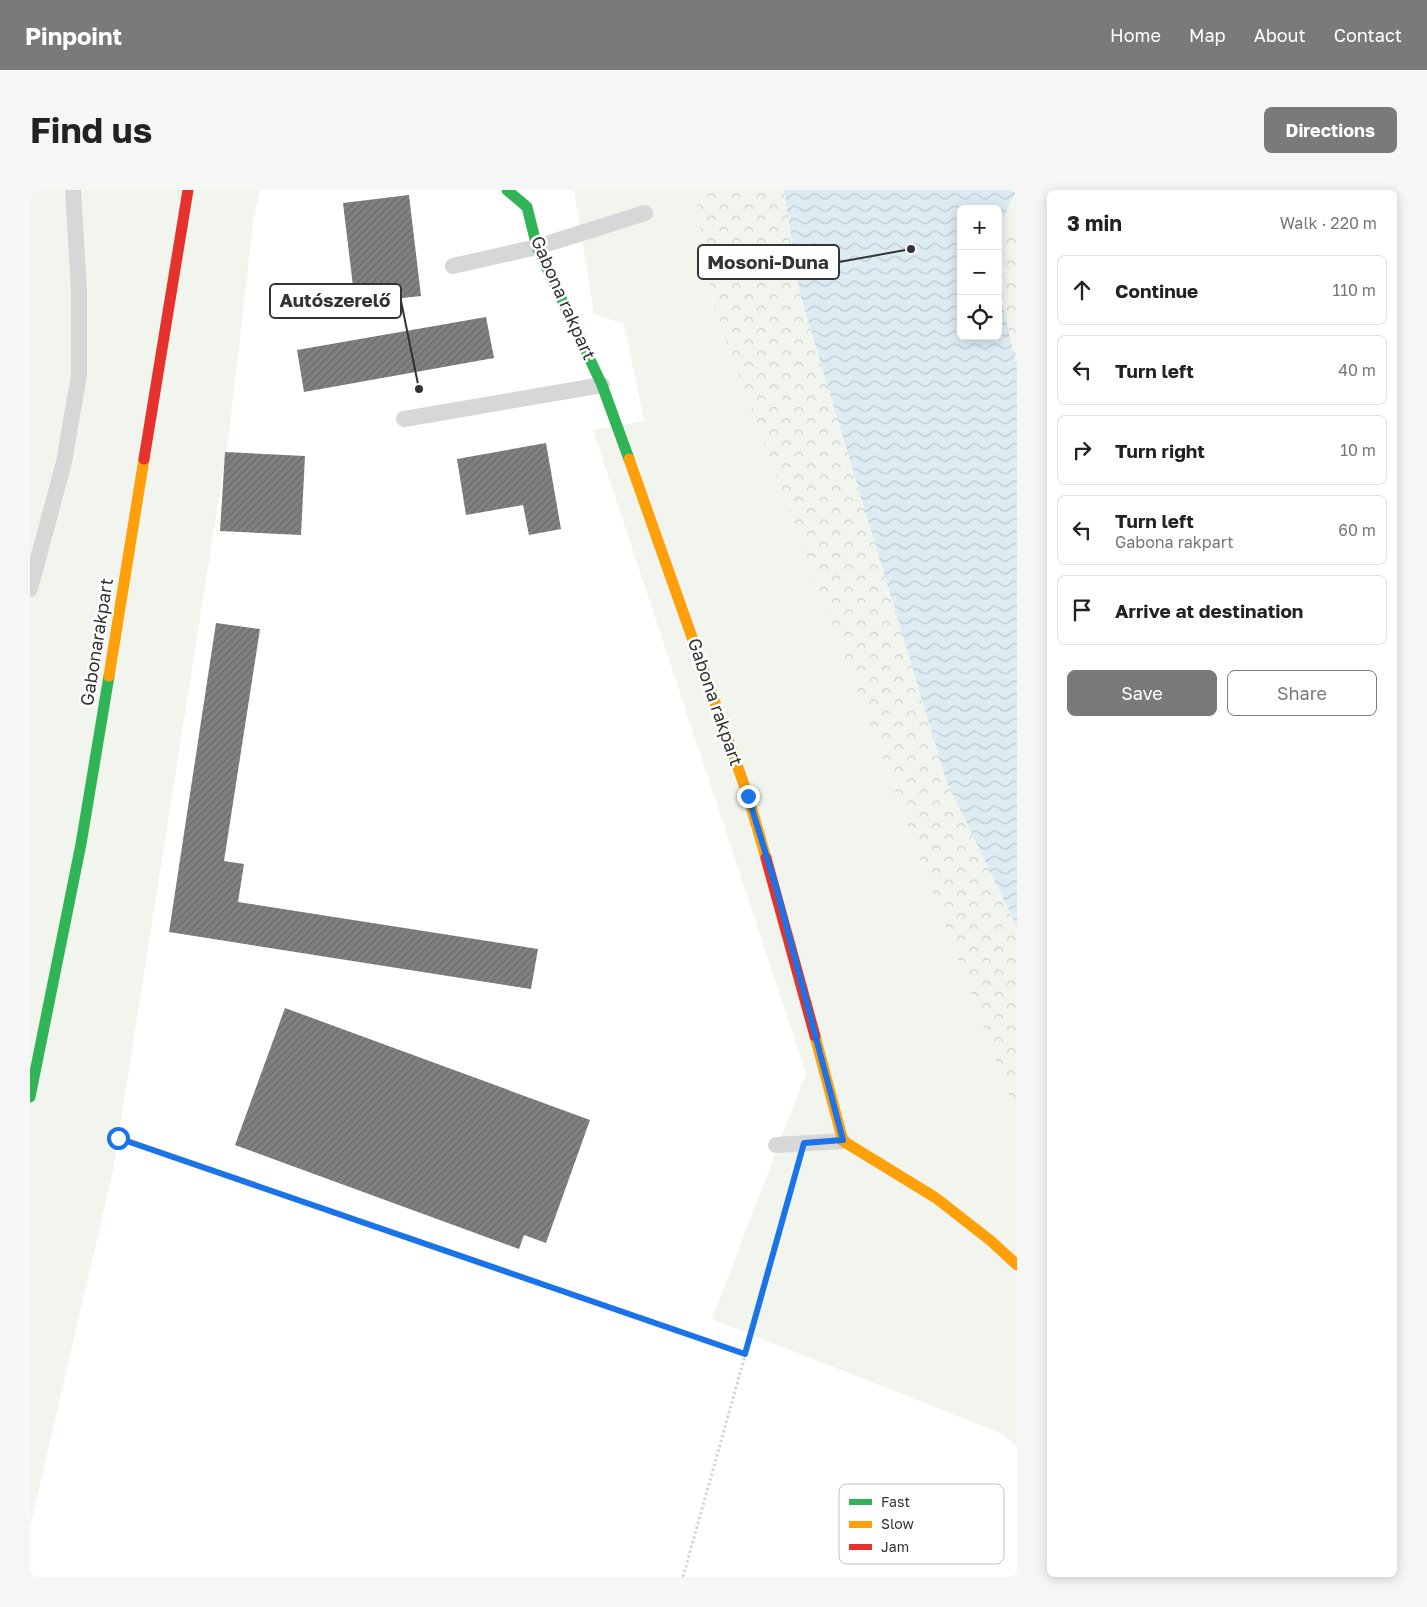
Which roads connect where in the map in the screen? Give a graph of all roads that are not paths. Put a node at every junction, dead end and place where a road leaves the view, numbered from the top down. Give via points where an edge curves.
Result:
1 (73, 190) edge
2 (188, 190) edge
3 (507, 190) edge
4 (524, 190) edge
5 (527, 207) junction
6 (645, 213) dead end
7 (537, 247) junction
8 (453, 266) dead end
9 (602, 385) junction
10 (404, 419) dead end
11 (30, 590) edge
12 (30, 1098) edge
13 (843, 1140) junction
14 (776, 1145) dead end
15 (1017, 1265) edge

1 - 11 lane via 79,290 79,376 64,462
2 - 12 street, Gabonarakpart via 81,844
3 - 5 street
4 - 5 lane
5 - 7 street, Gabona rakpart
6 - 7 lane
7 - 8 lane
7 - 9 street, Gabona rakpart
9 - 10 lane, Gabona rakpart
9 - 13 street, Gabona rakpart via 748,796 776,887
13 - 14 lane
13 - 15 street via 936,1198

